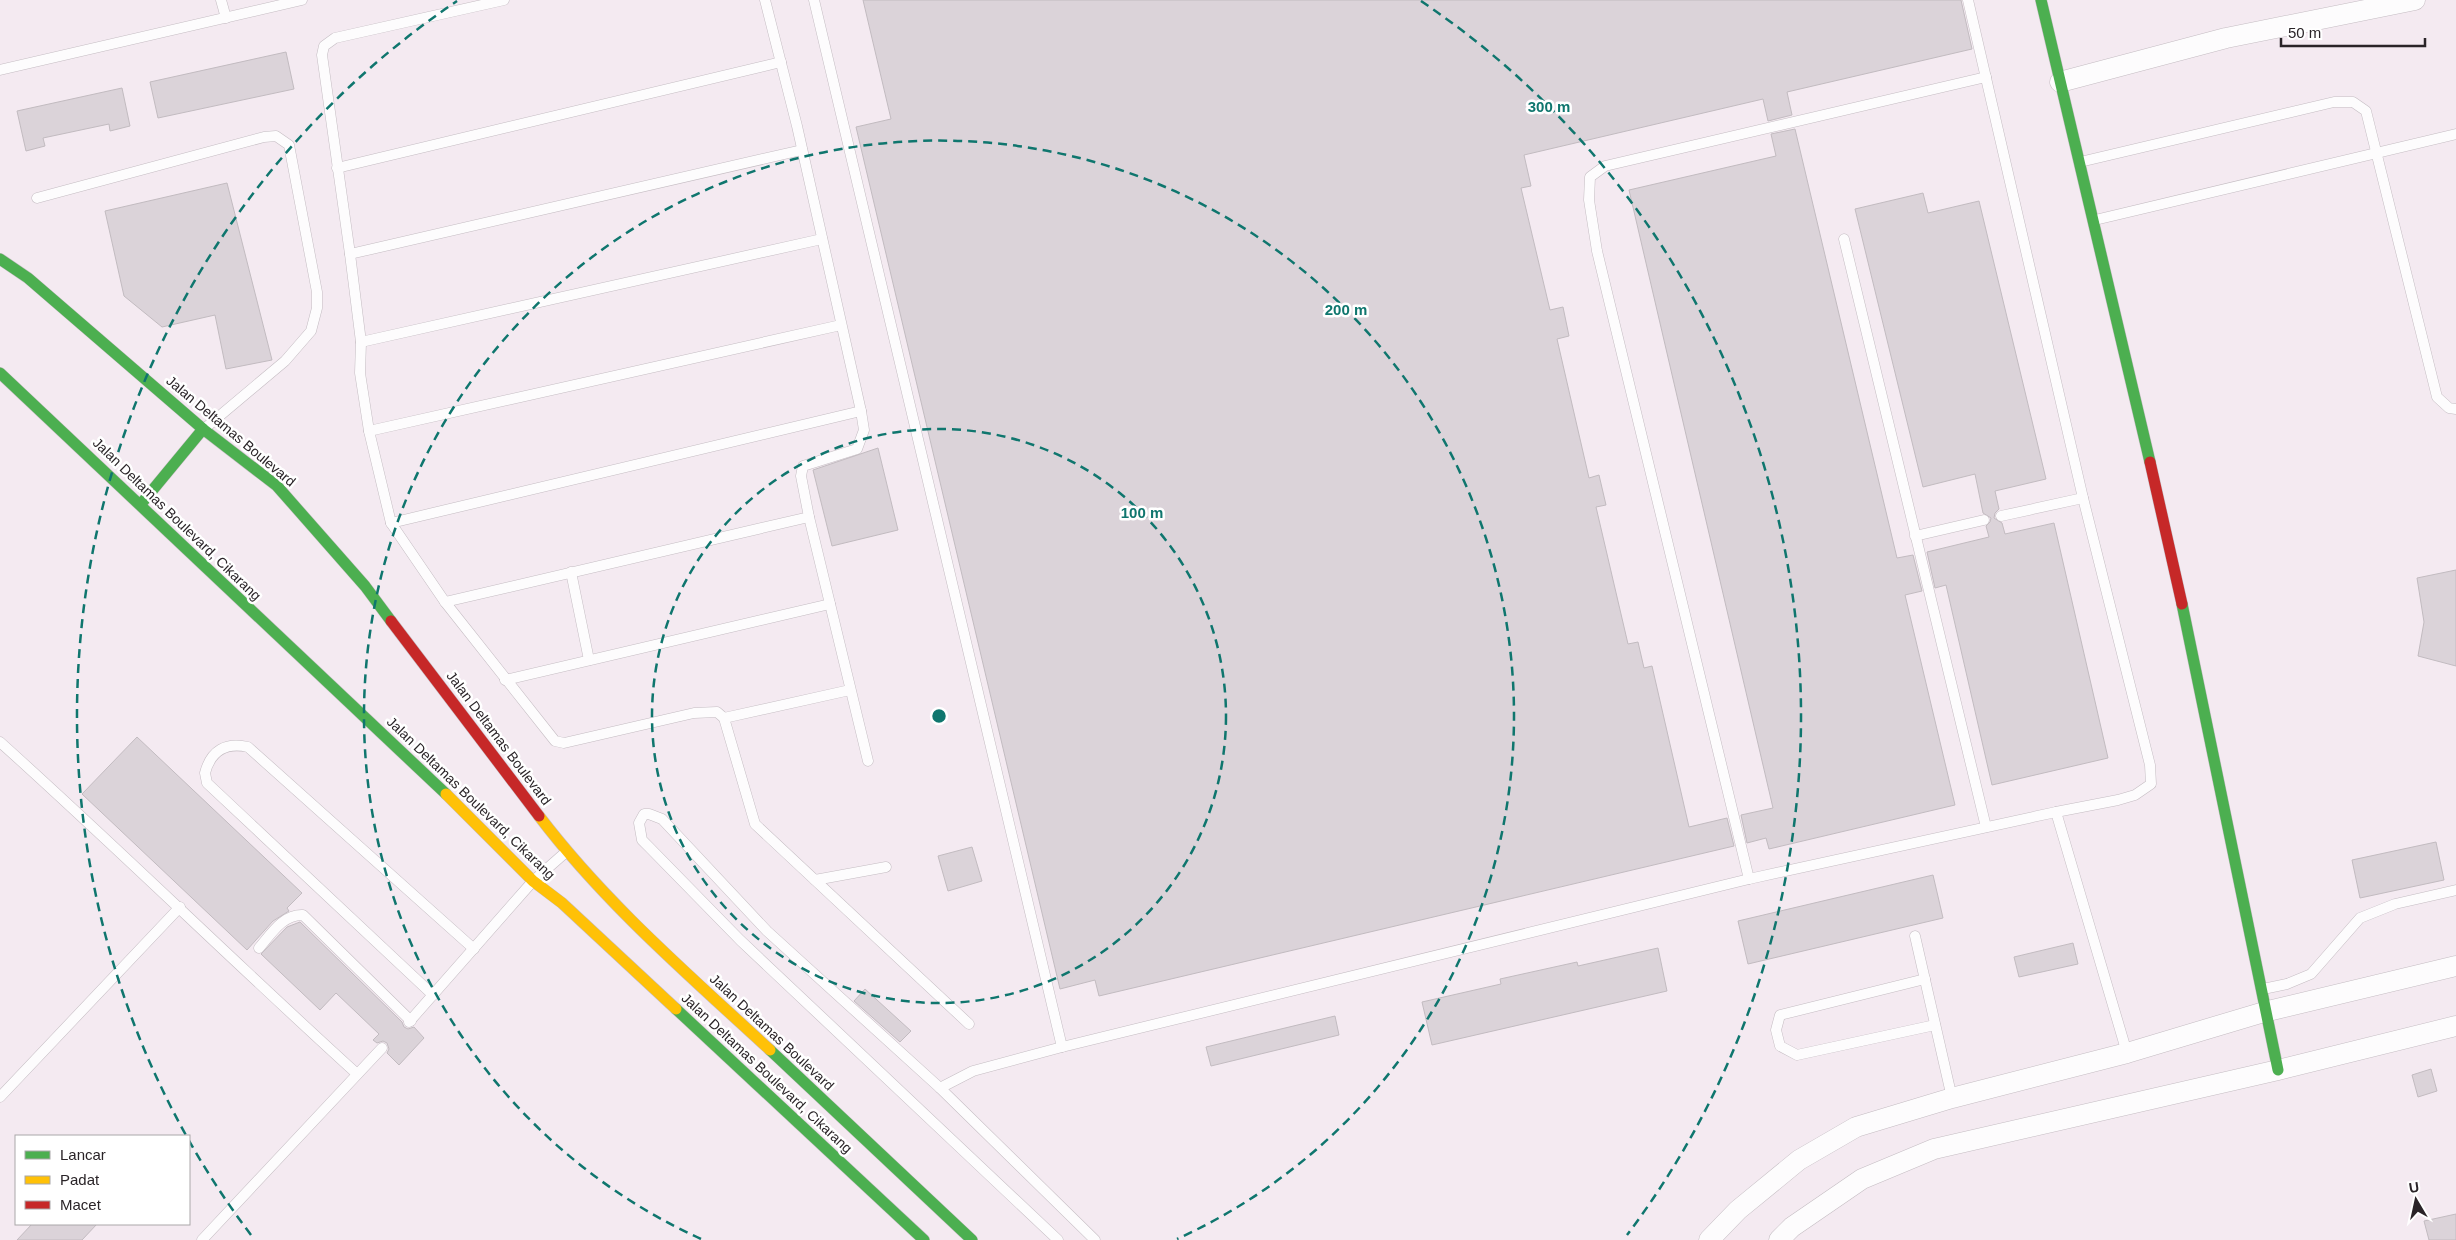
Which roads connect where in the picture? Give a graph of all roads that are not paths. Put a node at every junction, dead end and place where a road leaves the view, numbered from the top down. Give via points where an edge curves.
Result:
1 (221, 0) edge
2 (302, 0) edge
3 (504, 0) edge
4 (765, 0) edge
5 (814, 0) edge
6 (1968, 0) edge
7 (2041, 0) edge
8 (2415, 0) edge
9 (226, 18) junction
10 (781, 62) junction
11 (0, 70) edge
12 (1986, 78) junction
13 (2060, 82) junction
14 (2456, 134) edge
15 (802, 150) junction
16 (2376, 153) junction
17 (2079, 162) junction
18 (337, 168) junction
19 (38, 198) dead end
20 (2093, 220) junction
21 (822, 239) junction
22 (1844, 239) dead end
23 (350, 254) junction
24 (0, 259) edge
25 (841, 325) junction
26 (361, 342) junction
27 (0, 373) edge
28 (2456, 408) edge
29 (861, 411) junction
30 (204, 429) junction
31 (370, 431) junction
32 (2083, 498) junction
33 (141, 504) junction
34 (2001, 516) dead end
35 (809, 517) junction
36 (1984, 520) dead end
37 (391, 523) junction
38 (1915, 536) junction
39 (571, 572) junction
40 (445, 602) junction
41 (830, 604) junction
42 (589, 660) junction
43 (505, 680) junction
44 (850, 690) junction
45 (724, 718) junction
46 (0, 742) edge
47 (868, 761) dead end
48 (2056, 812) junction
49 (1986, 827) junction
50 (566, 851) junction
51 (886, 866) dead end
52 (1749, 879) junction
53 (815, 880) junction
54 (534, 881) junction
55 (2456, 890) edge
56 (180, 907) junction
57 (1915, 936) dead end
58 (259, 948) dead end
59 (474, 949) junction
60 (2456, 966) edge
61 (1925, 979) junction
62 (2263, 989) junction
63 (433, 995) junction
64 (2264, 1012) junction
65 (969, 1024) dead end
66 (1935, 1025) junction
67 (2456, 1026) edge
68 (1062, 1047) junction
69 (382, 1048) dead end
70 (2127, 1052) junction
71 (2278, 1070) junction
72 (356, 1073) junction
73 (940, 1088) junction
74 (0, 1097) edge
75 (1952, 1098) junction
76 (202, 1240) edge
77 (924, 1240) edge
78 (972, 1240) edge
79 (1058, 1240) edge
80 (1095, 1240) edge
81 (1709, 1240) edge
82 (1779, 1240) edge

1 - 9 lane
2 - 9 lane
3 - 18 lane via 335,38 324,46 322,64
4 - 10 lane
5 - 68 lane
6 - 12 lane
7 - 13 street
8 - 13 street via 2226,38
9 - 11 lane
10 - 15 lane
10 - 18 lane
12 - 32 lane
12 - 52 lane via 1605,166 1590,177 1589,200 1597,251
13 - 17 street
14 - 16 lane
15 - 21 lane
15 - 23 lane
16 - 17 lane via 2366,111 2353,102 2334,102
16 - 20 lane
16 - 28 lane via 2437,397 2449,408
17 - 20 street
18 - 23 lane
19 - 30 lane via 264,137 276,136 289,145 317,292 311,331 285,361
20 - 62 street via 2168,536
21 - 25 lane
21 - 26 lane
22 - 38 lane
23 - 26 lane
24 - 30 street, Jalan Deltamas Boulevard via 28,278
25 - 29 lane
25 - 31 lane
26 - 31 lane via 360,373
27 - 33 street, Jalan Deltamas Boulevard, Cikarang
29 - 35 lane via 864,430 857,449 806,463 801,469
29 - 37 lane
30 - 33 street
30 - 50 street, Jalan Deltamas Boulevard via 278,486 365,586
31 - 37 lane
32 - 34 lane
32 - 48 lane via 2152,776 2150,784 2135,795
33 - 54 street, Jalan Deltamas Boulevard, Cikarang
35 - 39 lane
35 - 41 lane
36 - 38 lane
37 - 40 lane
38 - 49 lane
39 - 40 lane
39 - 42 lane
40 - 43 lane
41 - 42 lane
41 - 44 lane
42 - 43 lane
43 - 45 lane via 551,738 559,743 706,711 717,712
44 - 45 lane
44 - 47 lane
45 - 53 lane via 752,818
46 - 56 lane
48 - 49 lane
48 - 70 lane
49 - 52 lane
50 - 54 lane
50 - 78 street, Jalan Deltamas Boulevard via 662,949
51 - 53 lane
52 - 68 lane
53 - 65 lane
54 - 59 lane
54 - 77 street, Jalan Deltamas Boulevard, Cikarang via 562,903
55 - 62 lane via 2395,904 2360,918 2311,974
56 - 72 lane
56 - 74 lane
57 - 61 lane
58 - 63 lane via 286,919 293,914 302,915 410,1021
59 - 63 lane
59 - 63 lane via 248,747 235,744 224,747 214,756 205,773 207,783
60 - 64 street
61 - 66 lane
61 - 66 lane via 1780,1015 1776,1030 1780,1046 1797,1055
62 - 64 street
64 - 70 street
64 - 71 street
66 - 75 lane
67 - 71 street
68 - 73 lane via 973,1071
69 - 72 lane
70 - 75 street
71 - 82 street via 1934,1149 1862,1180 1792,1227
72 - 76 lane
73 - 79 lane via 767,931 662,819 649,814 640,818 642,840 740,940
73 - 80 lane
75 - 81 street via 1856,1127 1799,1160 1738,1210

